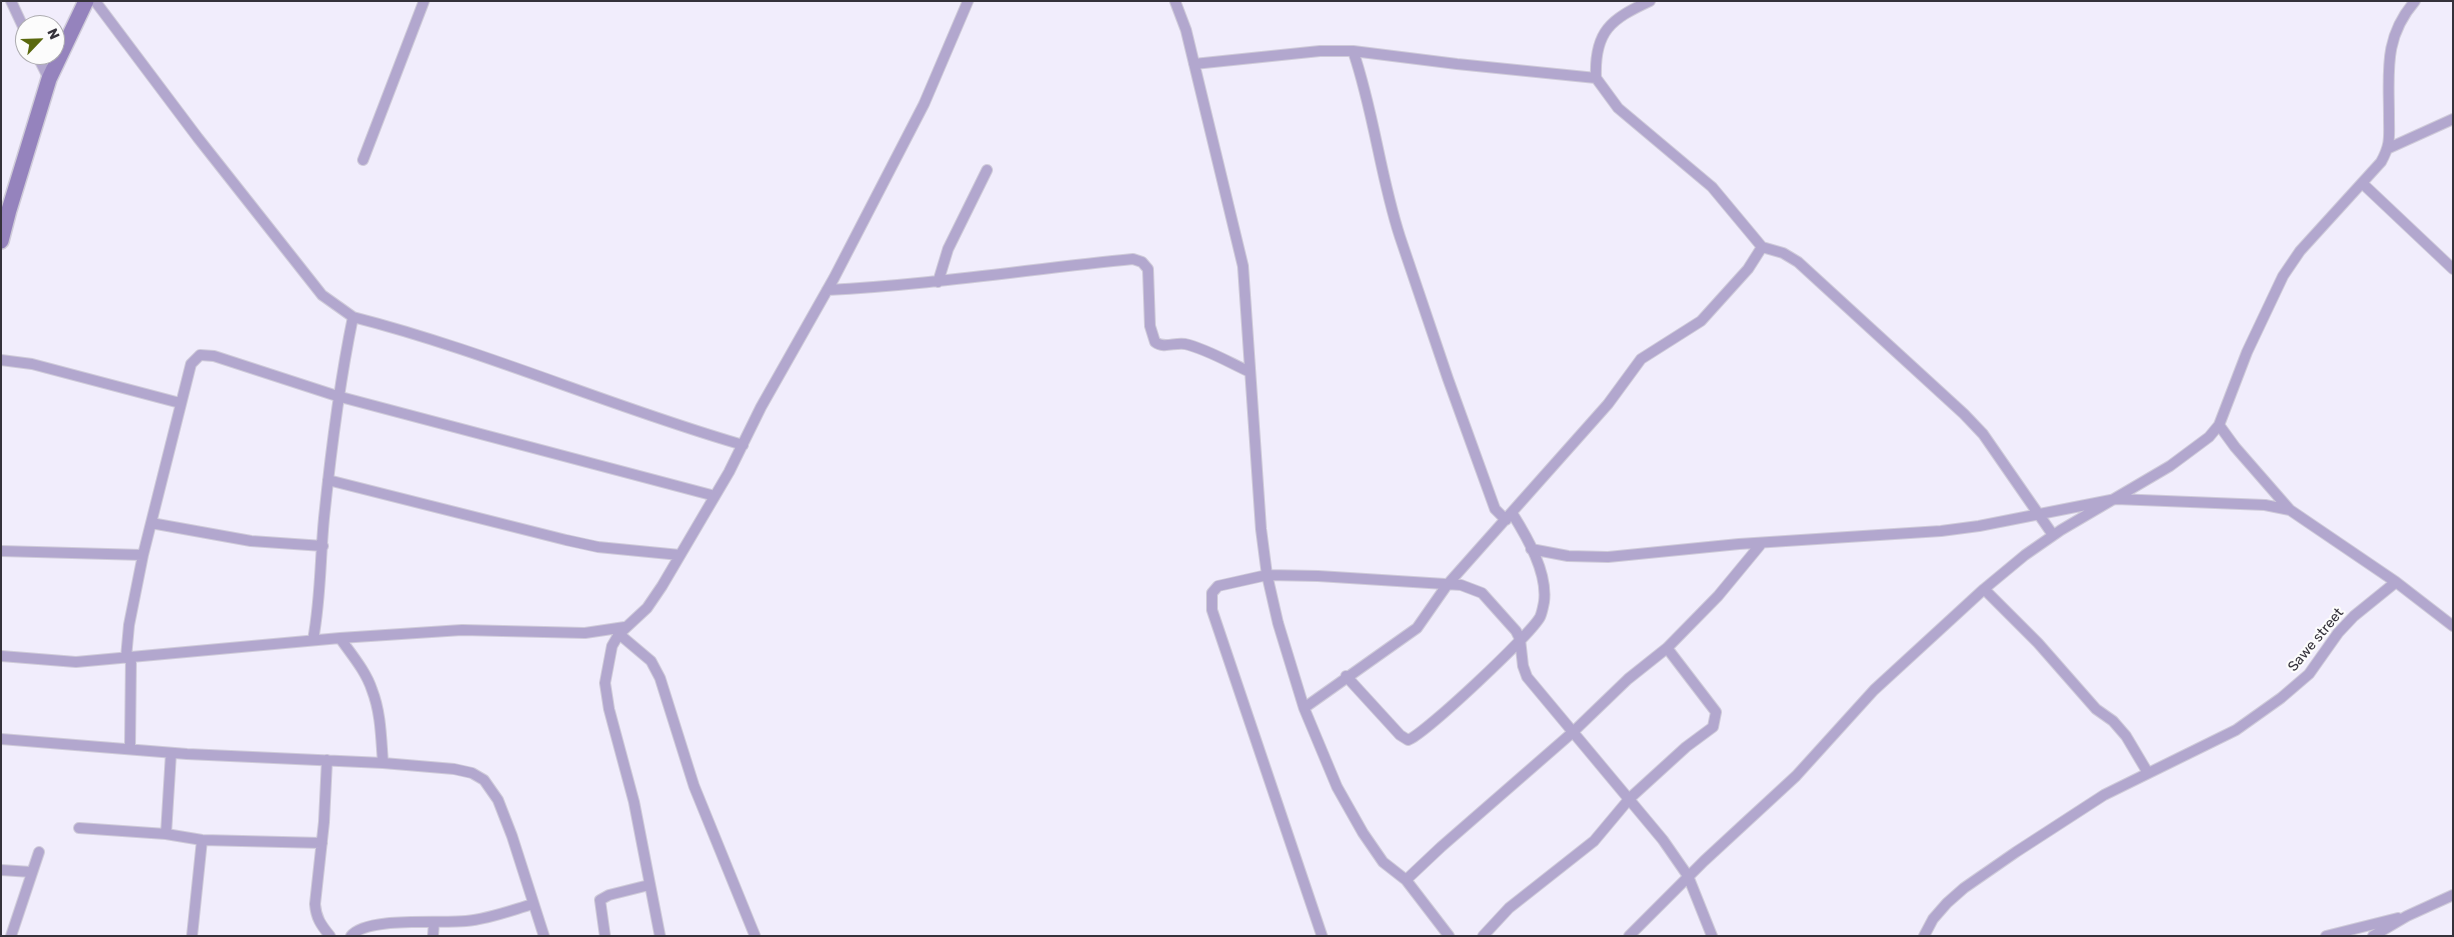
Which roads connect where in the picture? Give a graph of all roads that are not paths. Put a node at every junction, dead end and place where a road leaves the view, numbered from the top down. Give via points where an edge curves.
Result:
1 (11, 1) edge
2 (86, 1) edge
3 (95, 1) edge
4 (424, 1) edge
5 (968, 1) edge
6 (1175, 1) edge
7 (1650, 1) edge
8 (2415, 1) edge
9 (18, 15) edge
10 (1353, 51) junction
11 (1194, 64) junction
12 (42, 65) edge
13 (1596, 78) junction
14 (50, 79) junction
15 (2453, 119) edge
16 (2443, 124) junction
17 (2453, 131) edge
18 (2388, 148) junction
19 (363, 160) dead end
20 (987, 170) dead end
21 (2362, 183) junction
22 (1, 241) edge
23 (1762, 247) junction
24 (2453, 269) edge
25 (938, 282) junction
26 (827, 290) junction
27 (353, 317) junction
28 (1, 360) edge
29 (1250, 372) junction
30 (337, 396) junction
31 (180, 403) junction
32 (2219, 424) junction
33 (743, 445) junction
34 (328, 480) junction
35 (715, 496) junction
36 (2116, 499) junction
37 (2290, 510) junction
38 (2038, 514) junction
39 (1509, 517) junction
40 (151, 523) junction
41 (2053, 536) junction
42 (1760, 544) junction
43 (323, 546) junction
44 (1531, 549) junction
45 (1, 552) edge
46 (143, 555) junction
47 (680, 555) junction
48 (1267, 575) junction
49 (2396, 582) junction
50 (1447, 585) junction
51 (1984, 589) junction
52 (2453, 626) edge
53 (622, 631) junction
54 (340, 638) junction
55 (1520, 639) junction
56 (312, 640) junction
57 (1667, 648) junction
58 (1, 656) edge
59 (129, 658) junction
60 (1346, 676) junction
61 (1304, 708) junction
62 (1573, 732) junction
63 (1, 739) edge
64 (130, 748) junction
65 (171, 753) junction
66 (327, 760) junction
67 (383, 762) junction
68 (2148, 773) junction
69 (1630, 798) junction
70 (79, 828) dead end
71 (166, 834) junction
72 (202, 840) junction
73 (322, 843) junction
74 (39, 852) dead end
75 (1, 870) edge
76 (31, 872) junction
77 (1688, 876) junction
78 (1406, 880) junction
79 (648, 885) junction
80 (2453, 896) edge
81 (533, 904) junction
82 (2407, 916) junction
83 (434, 922) junction
84 (754, 935) edge
85 (12, 936) edge
86 (192, 936) edge
87 (330, 936) edge
88 (351, 936) edge
89 (433, 936) edge
90 (544, 936) edge
91 (605, 936) edge
92 (660, 936) edge
93 (1322, 936) edge
94 (1449, 936) edge
95 (1483, 936) edge
96 (1630, 936) edge
97 (1712, 936) edge
98 (1924, 936) edge
99 (2326, 936) edge
100 (2373, 936) edge

1 - 9 street
2 - 14 street
3 - 27 street via 322,296
4 - 19 street
5 - 26 street via 924,104
6 - 11 street
7 - 13 street via 1618,17 1606,28 1600,43
8 - 18 street via 2404,13 2393,37
10 - 11 street via 1312,51
10 - 13 street
10 - 39 street via 1400,237 1495,509
11 - 29 street via 1242,266
12 - 14 street
13 - 23 street via 1618,108 1712,187
14 - 22 street
15 - 16 street
16 - 17 street
16 - 18 street
18 - 21 street via 2381,162
20 - 25 street via 951,242
21 - 24 street
21 - 32 street via 2300,251 2283,276 2247,352
23 - 38 street via 1783,253 1798,262 1964,414 1983,434
23 - 39 street via 1748,270 1701,321 1641,359 1608,404
25 - 26 street
25 - 29 street via 1134,259 1148,269 1150,326 1155,342 1162,346 1179,344 1194,347
26 - 33 street
27 - 30 street
27 - 33 street via 461,348 690,430
28 - 31 street via 32,364
29 - 48 street
30 - 31 street via 259,369 200,355 191,364
30 - 34 street
30 - 35 street
31 - 40 street
32 - 36 street via 2197,449
32 - 37 street
33 - 35 street
34 - 43 street
34 - 47 street via 598,547
35 - 47 street
36 - 37 street via 2265,505
36 - 38 street
36 - 41 street
37 - 49 street
38 - 41 street
38 - 42 street via 1941,530
39 - 44 street
39 - 50 street
40 - 43 street via 251,541
40 - 46 street
41 - 51 street
42 - 44 street via 1608,557 1568,556
42 - 57 street via 1718,596
43 - 56 street via 322,578
44 - 55 street via 1539,568 1544,601 1540,617
45 - 46 street
46 - 59 street via 129,625
47 - 53 street via 647,608
48 - 50 street
48 - 61 street
48 - 93 street via 1218,586 1212,593 1212,610
49 - 52 street
49 - 68 street, Sawe street via 2354,616 2308,674 2281,698 2236,730
50 - 55 street via 1461,585 1482,593 1509,621
50 - 60 street via 1417,628
51 - 68 street via 2038,643 2096,709 2113,721
51 - 77 street via 1874,690 1762,810
53 - 54 street via 462,630
53 - 79 street via 610,656 605,684 634,802
53 - 84 street via 651,661 660,678 694,786
54 - 56 street
54 - 67 street via 372,688 378,709
55 - 60 street via 1443,713 1408,740
55 - 62 street via 1523,666 1528,677
56 - 59 street
57 - 62 street via 1628,679
57 - 69 street via 1716,712 1716,720 1713,727
58 - 59 street via 76,662
59 - 64 street
60 - 61 street
61 - 78 street via 1337,786 1362,832 1383,862
62 - 69 street
62 - 78 street
63 - 64 street
64 - 65 street
65 - 66 street
65 - 71 street
66 - 67 street
66 - 73 street
67 - 81 street via 454,769 484,780 502,809
68 - 98 street, Sawe street via 2088,804 1964,888 1933,919
69 - 77 street
69 - 95 street via 1594,841 1509,908
70 - 71 street
71 - 72 street
72 - 73 street
72 - 86 street
73 - 87 street via 316,915
74 - 76 street
75 - 76 street
76 - 85 street
77 - 96 street
77 - 97 street
78 - 94 street
79 - 91 street via 600,900
79 - 92 street
80 - 82 street
81 - 83 street via 477,920
81 - 90 street
82 - 99 street
82 - 100 street
83 - 88 street via 364,927
83 - 89 street

